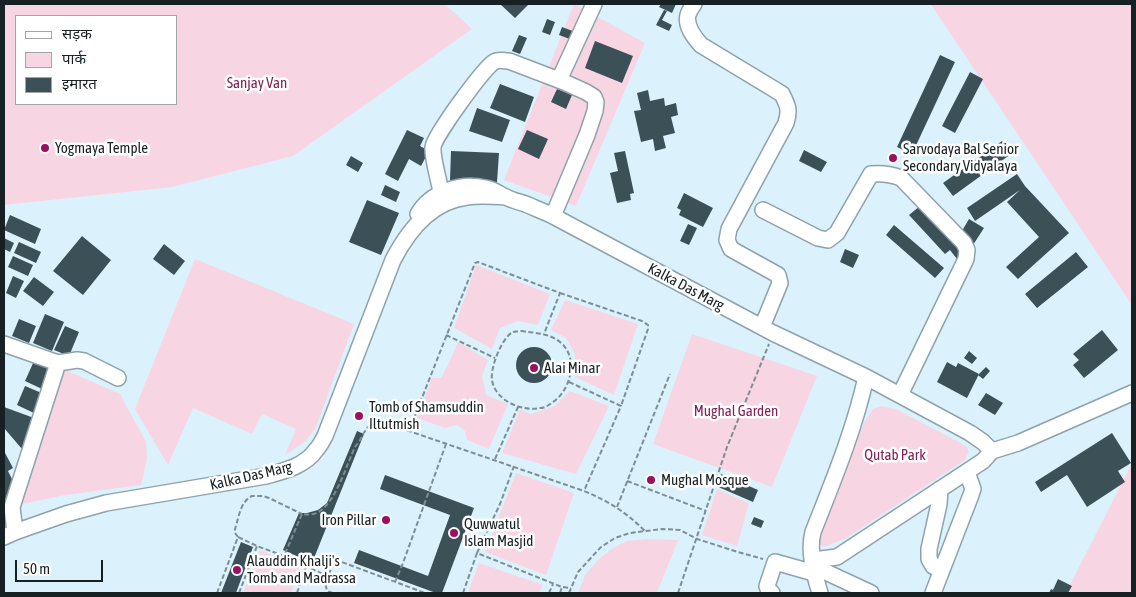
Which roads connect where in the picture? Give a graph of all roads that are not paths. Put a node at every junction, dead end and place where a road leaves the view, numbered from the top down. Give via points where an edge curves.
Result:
1 (594, 4) edge
2 (694, 4) edge
3 (559, 80) junction
4 (441, 192) junction
5 (506, 197) junction
6 (763, 210) dead end
7 (553, 216) junction
8 (414, 228) junction
9 (768, 330) junction
10 (4, 344) edge
11 (58, 363) junction
12 (866, 377) junction
13 (118, 378) dead end
14 (1132, 393) edge
15 (900, 395) junction
16 (992, 451) junction
17 (967, 472) junction
18 (940, 490) junction
19 (9, 534) edge
20 (813, 566) junction
21 (941, 571) junction
22 (772, 593) edge
23 (820, 593) edge
24 (871, 593) edge
25 (933, 593) edge

1 - 3 street
2 - 9 street via 688,16 688,26 700,45 782,94 788,104 786,123 729,229 727,240 731,249 778,275 780,283
3 - 4 street via 509,61 493,62 479,76 435,142 433,147
3 - 7 street via 586,92 596,102 587,135
4 - 5 street, Kalka Das Marg via 474,186
4 - 8 street, Kalka Das Marg via 421,208
5 - 7 street, Kalka Das Marg
5 - 8 street, Kalka Das Marg via 467,196 455,199 436,208
6 - 15 street via 828,240 838,232 871,174 882,173 901,178 964,243 966,259
7 - 9 street, Kalka Das Marg
8 - 19 street, Kalka Das Marg via 393,260 325,436 316,452 301,464 266,476 106,503
9 - 12 street, Kalka Das Marg
10 - 11 street
11 - 13 street via 77,360
11 - 19 street via 12,507
12 - 15 street, Kalka Das Marg
12 - 20 street via 844,454 813,532
14 - 16 street via 1018,443
15 - 16 street, Kalka Das Marg via 970,432
16 - 17 street
17 - 18 street
17 - 21 street via 973,489
18 - 20 street via 837,557
18 - 21 street via 929,559
20 - 22 street via 775,562 767,586
20 - 23 street
20 - 24 street
21 - 25 street

